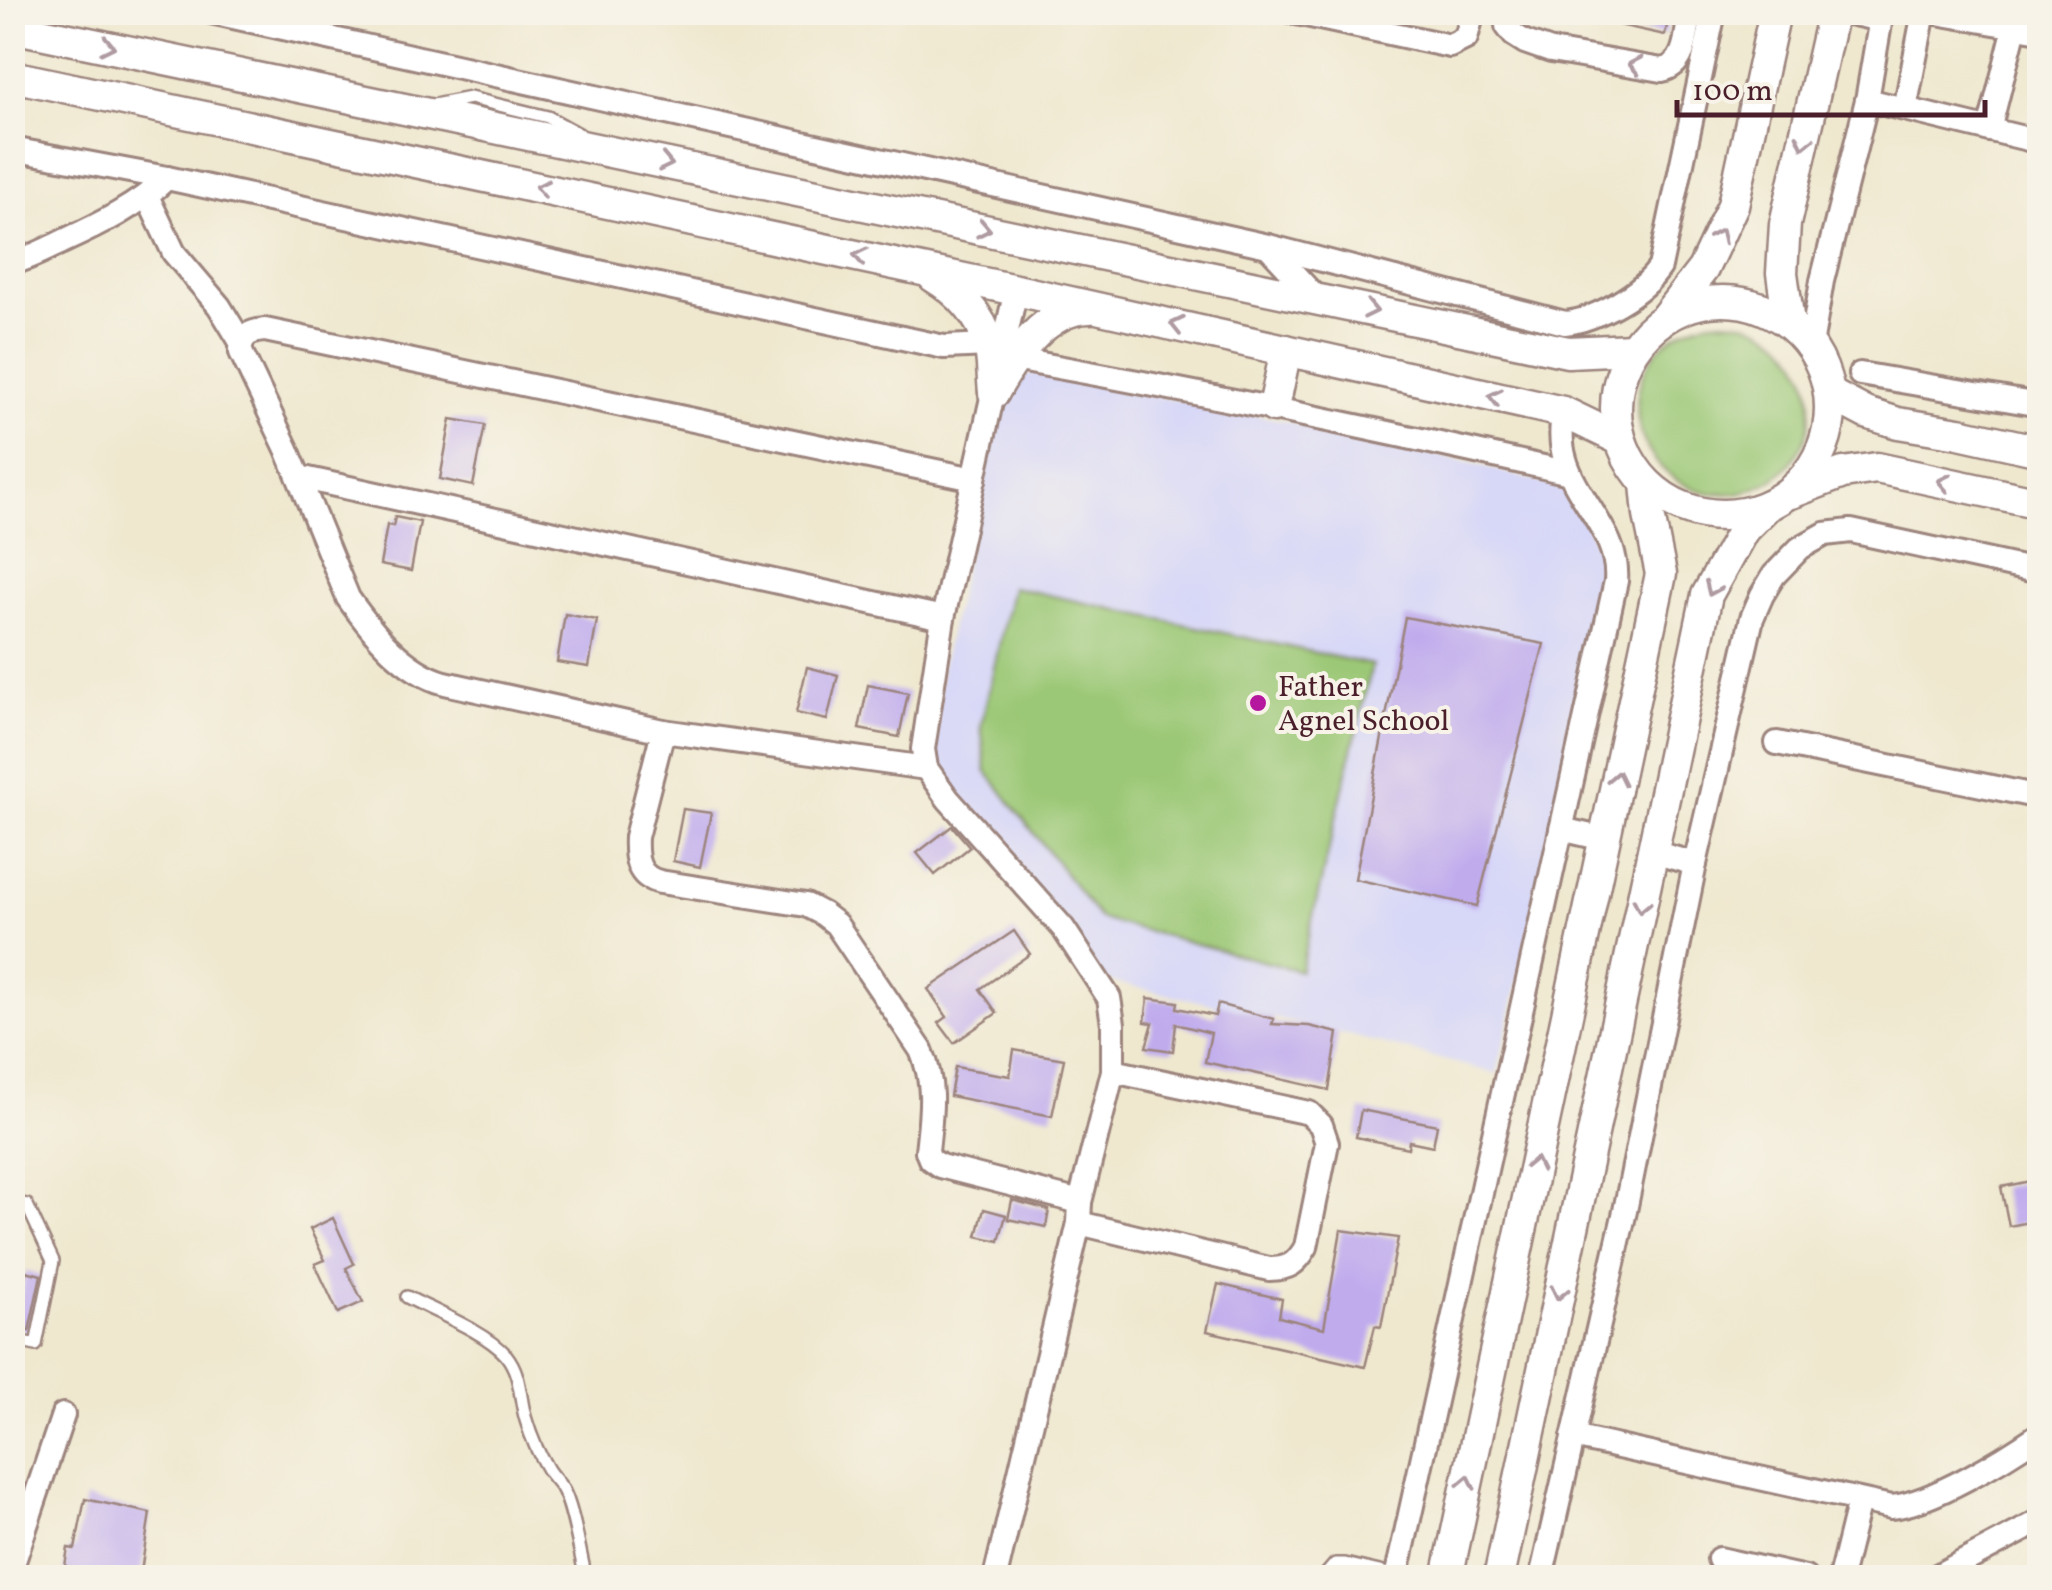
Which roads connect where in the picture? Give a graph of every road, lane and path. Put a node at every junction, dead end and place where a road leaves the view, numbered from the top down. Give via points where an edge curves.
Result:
1 (211, 12) edge
2 (1292, 12) edge
3 (1473, 12) edge
4 (1507, 12) edge
5 (1690, 12) edge
6 (1714, 12) edge
7 (1775, 12) edge
8 (1833, 12) edge
9 (1844, 12) edge
10 (1928, 12) edge
11 (1881, 16) edge
12 (316, 23) edge
13 (2015, 26) junction
14 (12, 27) edge
15 (2040, 30) edge
16 (12, 76) edge
17 (55, 85) junction
18 (12, 92) edge
19 (1868, 100) junction
20 (1906, 109) junction
21 (1989, 130) junction
22 (2040, 142) edge
23 (12, 149) edge
24 (167, 178) junction
25 (147, 196) junction
26 (1268, 246) junction
27 (12, 264) edge
28 (919, 269) junction
29 (1016, 290) junction
30 (1317, 299) junction
31 (1108, 310) junction
32 (1666, 317) junction
33 (1788, 323) junction
34 (240, 342) junction
35 (1811, 346) junction
36 (1632, 349) junction
37 (1286, 350) junction
38 (1001, 352) junction
39 (1860, 374) dead end
40 (994, 392) junction
41 (1830, 394) junction
42 (2040, 406) edge
43 (1274, 408) junction
44 (1562, 412) junction
45 (1619, 439) junction
46 (2040, 450) edge
47 (1570, 473) junction
48 (298, 478) junction
49 (974, 480) junction
50 (1646, 484) junction
51 (1792, 493) junction
52 (2040, 503) edge
53 (1764, 509) junction
54 (2040, 572) edge
55 (943, 618) junction
56 (663, 731) junction
57 (1777, 743) dead end
58 (926, 768) junction
59 (2040, 797) edge
60 (1561, 829) junction
61 (1604, 839) junction
62 (1653, 852) junction
63 (1695, 864) junction
64 (1112, 1071) junction
65 (12, 1202) edge
66 (1080, 1213) junction
67 (406, 1297) dead end
68 (12, 1340) edge
69 (63, 1415) dead end
70 (1573, 1437) junction
71 (2038, 1440) edge
72 (1860, 1502) junction
73 (2040, 1522) edge
74 (1718, 1559) dead end
75 (12, 1567) edge
76 (1397, 1577) edge
77 (586, 1578) edge
78 (995, 1578) edge
79 (1322, 1578) edge
80 (1447, 1578) edge
81 (1499, 1578) edge
82 (1541, 1578) edge
83 (1804, 1578) edge
84 (1840, 1578) edge
85 (1932, 1578) edge

1 - 12 street
2 - 3 street via 1450,46 1466,38
5 -> 4 street via 1679,62 1662,70 1525,42 1506,26
6 - 26 street via 1660,267 1599,315 1565,323
32 -> 7 street via 1703,269 1733,205
8 -> 33 street via 1785,224
9 - 11 street
10 - 13 street
10 - 20 street
11 - 19 street
12 - 26 street
13 - 15 street
13 - 21 street
14 -> 30 street
16 - 17 street
17 - 18 lane
28 -> 17 street
19 - 20 street
19 - 35 street
20 - 21 street
21 - 22 street
23 - 24 street
24 - 25 street
24 - 38 street via 944,347
25 - 27 street
25 - 34 street via 174,253
26 - 30 street
28 - 29 street
28 - 38 street via 964,301
29 - 31 street
29 - 40 street
30 -> 36 street via 1568,352
37 -> 31 street
31 - 38 street via 1084,307
32 - 33 street via 1695,304 1728,301 1760,307
32 - 36 street
33 - 35 street
34 - 48 street
34 - 49 street via 265,330
35 - 41 street
36 - 45 street via 1616,392
37 - 43 street
44 -> 37 street
38 - 40 street
38 - 43 street
39 - 42 street
40 - 49 street
41 - 46 street via 1898,424
41 - 51 street via 1824,448
43 - 47 street
44 - 45 street
44 - 47 street
45 - 50 street
47 - 60 street via 1617,565
48 - 55 street
48 - 56 street via 348,598 419,673
49 - 55 street
50 - 53 street via 1682,508 1723,517
61 -> 50 street via 1660,574
52 -> 51 street via 1877,468
51 - 53 street
53 -> 62 street via 1743,530 1707,595
54 - 63 street via 1851,531 1825,534 1800,548 1774,575 1752,618
55 - 58 street via 924,736
56 - 58 street
56 - 66 street via 636,837 635,854 648,880 806,906 836,924 928,1067 930,1159
57 - 59 street
58 - 64 street via 1063,928 1109,998
60 - 61 street
60 - 76 street
80 -> 61 street
62 - 63 street
62 -> 81 street
63 - 70 street
64 - 66 street
64 - 66 street via 1310,1113 1327,1143 1306,1247 1286,1269 1270,1269
65 - 68 lane via 27,1205 53,1261 36,1344
66 - 78 street
67 - 77 lane via 482,1336 508,1358 536,1448 567,1502
69 - 75 street
70 - 72 street
70 - 82 street
71 - 72 street via 1909,1506
72 - 84 street
73 - 85 street
74 - 83 street
76 - 79 lane via 1335,1564

